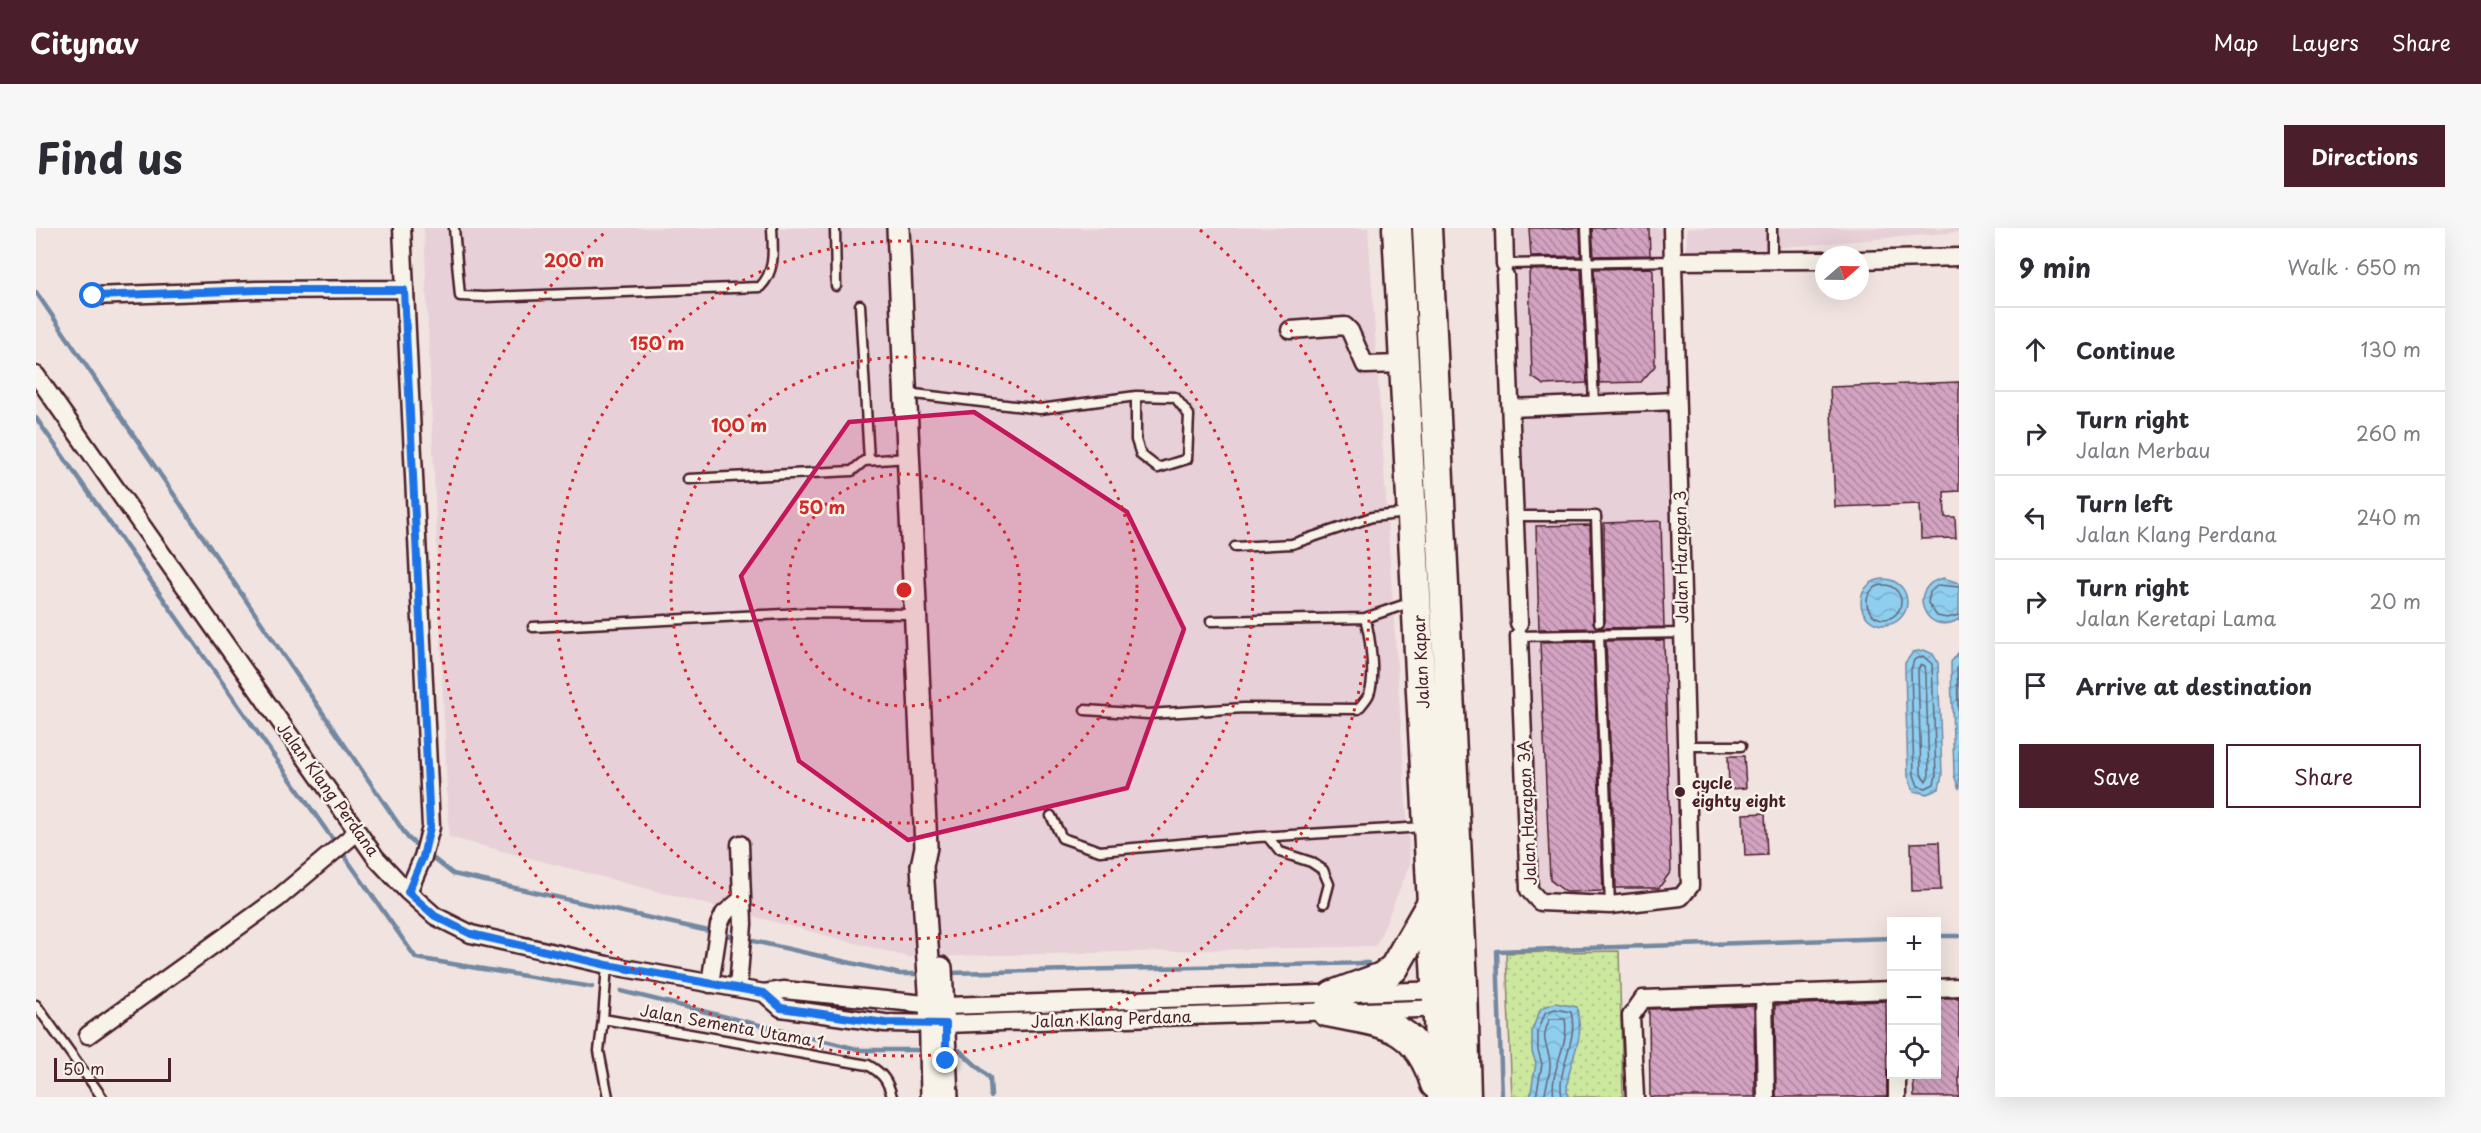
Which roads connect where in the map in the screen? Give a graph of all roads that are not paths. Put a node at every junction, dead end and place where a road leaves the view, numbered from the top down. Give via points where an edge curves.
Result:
1 (402, 228) edge
2 (454, 228) edge
3 (772, 228) edge
4 (835, 228) edge
5 (898, 228) edge
6 (1397, 228) edge
7 (1427, 228) edge
8 (1504, 228) edge
9 (1586, 228) edge
10 (1672, 228) edge
11 (1772, 228) edge
12 (1959, 257) edge
13 (1815, 260) edge
14 (1869, 260) edge
15 (1673, 261) junction
16 (1772, 262) junction
17 (1588, 263) junction
18 (1505, 270) junction
19 (836, 286) dead end
20 (404, 290) junction
21 (93, 296) dead end
22 (860, 305) dead end
23 (1290, 330) dead end
24 (1405, 364) junction
25 (36, 375) edge
26 (906, 393) junction
27 (1136, 396) junction
28 (1676, 401) junction
29 (1594, 405) junction
30 (1510, 408) junction
31 (908, 458) junction
32 (869, 460) junction
33 (688, 479) dead end
34 (1413, 513) junction
35 (1515, 516) junction
36 (1236, 547) dead end
37 (1418, 600) junction
38 (915, 614) junction
39 (1365, 618) junction
40 (1211, 621) dead end
41 (1599, 622) dead end
42 (533, 627) dead end
43 (1519, 629) junction
44 (1683, 633) junction
45 (1599, 635) junction
46 (1084, 710) dead end
47 (1686, 746) junction
48 (1741, 746) dead end
49 (1051, 816) dead end
50 (1429, 827) junction
51 (357, 832) junction
52 (1268, 837) junction
53 (740, 844) dead end
54 (1690, 886) joint
55 (408, 892) junction
56 (742, 899) junction
57 (1432, 900) junction
58 (1324, 903) dead end
59 (1610, 905) junction
60 (607, 965) junction
61 (710, 984) junction
62 (1959, 987) edge
63 (738, 988) junction
64 (1941, 988) edge
65 (1887, 990) edge
66 (1764, 994) junction
67 (1451, 999) junction
68 (1330, 1004) junction
69 (36, 1005) edge
70 (937, 1014) junction
71 (603, 1019) junction
72 (88, 1035) dead end
73 (938, 1061) junction
74 (1897, 1079) edge
75 (102, 1097) edge
76 (608, 1097) edge
77 (892, 1097) edge
78 (932, 1097) edge
79 (947, 1097) edge
80 (1441, 1097) edge
81 (1466, 1097) edge
82 (1635, 1097) edge
83 (1766, 1097) edge
84 (1897, 1097) edge

1 - 20 street
2 - 3 lane via 460,296 484,297 760,287 768,279 773,258
4 - 19 lane
5 - 26 street
6 - 24 highway, Jalan Kapar
7 - 67 highway, Jalan Kapar
8 - 18 street, Jalan Harapan 3A
9 - 17 lane
10 - 15 street, Jalan Harapan 3
11 - 16 lane
12 - 14 street
13 - 16 street
15 - 16 street
15 - 17 lane
15 - 28 street, Jalan Harapan 3
17 - 18 lane
17 - 29 lane
18 - 30 street, Jalan Harapan 3A
20 - 21 street
20 - 55 street via 430,827
22 - 32 lane
23 - 24 street via 1345,326 1365,365
24 - 34 highway, Jalan Kapar
25 - 51 street, Jalan Klang Perdana
26 - 27 lane via 1040,409
26 - 31 street
27 - 27 lane via 1175,397 1189,415 1187,459 1158,468 1141,455 1136,440
28 - 29 street
28 - 44 street, Jalan Harapan 3
29 - 30 street
30 - 35 street, Jalan Harapan 3A
31 - 32 lane
31 - 38 street
32 - 33 lane via 852,471
34 - 36 lane via 1372,517 1292,544
34 - 37 highway, Jalan Kapar
35 - 41 lane via 1596,516
35 - 43 street, Jalan Harapan 3A
37 - 39 lane
37 - 50 highway, Jalan Kapar
38 - 42 lane via 802,613
38 - 70 street via 926,847 922,866
39 - 40 lane
39 - 46 lane via 1370,635 1370,694 1358,709 1244,708 1148,714
43 - 45 lane
43 - 59 street, Jalan Harapan 3A via 1529,890 1540,902
44 - 45 lane
44 - 47 street, Jalan Harapan 3
45 - 59 lane
47 - 48 lane
47 - 54 street, Jalan Harapan 3
49 - 52 lane via 1062,838 1100,851
50 - 52 lane
50 - 57 highway, Jalan Kapar
51 - 55 street, Jalan Klang Perdana
51 - 72 street via 278,899
52 - 58 lane via 1280,852 1323,870 1329,884
53 - 56 street
54 - 59 street, Jalan Harapan 3A via 1681,897
55 - 60 street, Jalan Klang Perdana via 435,916 471,934
56 - 61 street via 724,914 719,925
56 - 63 street
57 - 67 highway, Jalan Kapar
57 - 68 highway via 1394,968
60 - 61 street, Jalan Klang Perdana
60 - 71 lane
61 - 63 street, Jalan Klang Perdana
62 - 64 street
63 - 70 street, Jalan Klang Perdana via 764,993 781,1008 885,1023
65 - 66 street
66 - 82 street via 1642,999 1631,1016
66 - 83 street
67 - 68 street, Jalan Klang Perdana
67 - 80 highway, Jalan Kapar
67 - 81 highway, Jalan Kapar
68 - 70 street, Jalan Klang Perdana
68 - 80 highway via 1398,1029 1414,1041 1427,1059
69 - 75 lane
70 - 73 street
71 - 76 lane via 599,1051
71 - 77 lane, Jalan Sementa Utama 1 via 868,1065 881,1072
73 - 78 street
73 - 79 street
74 - 84 street

